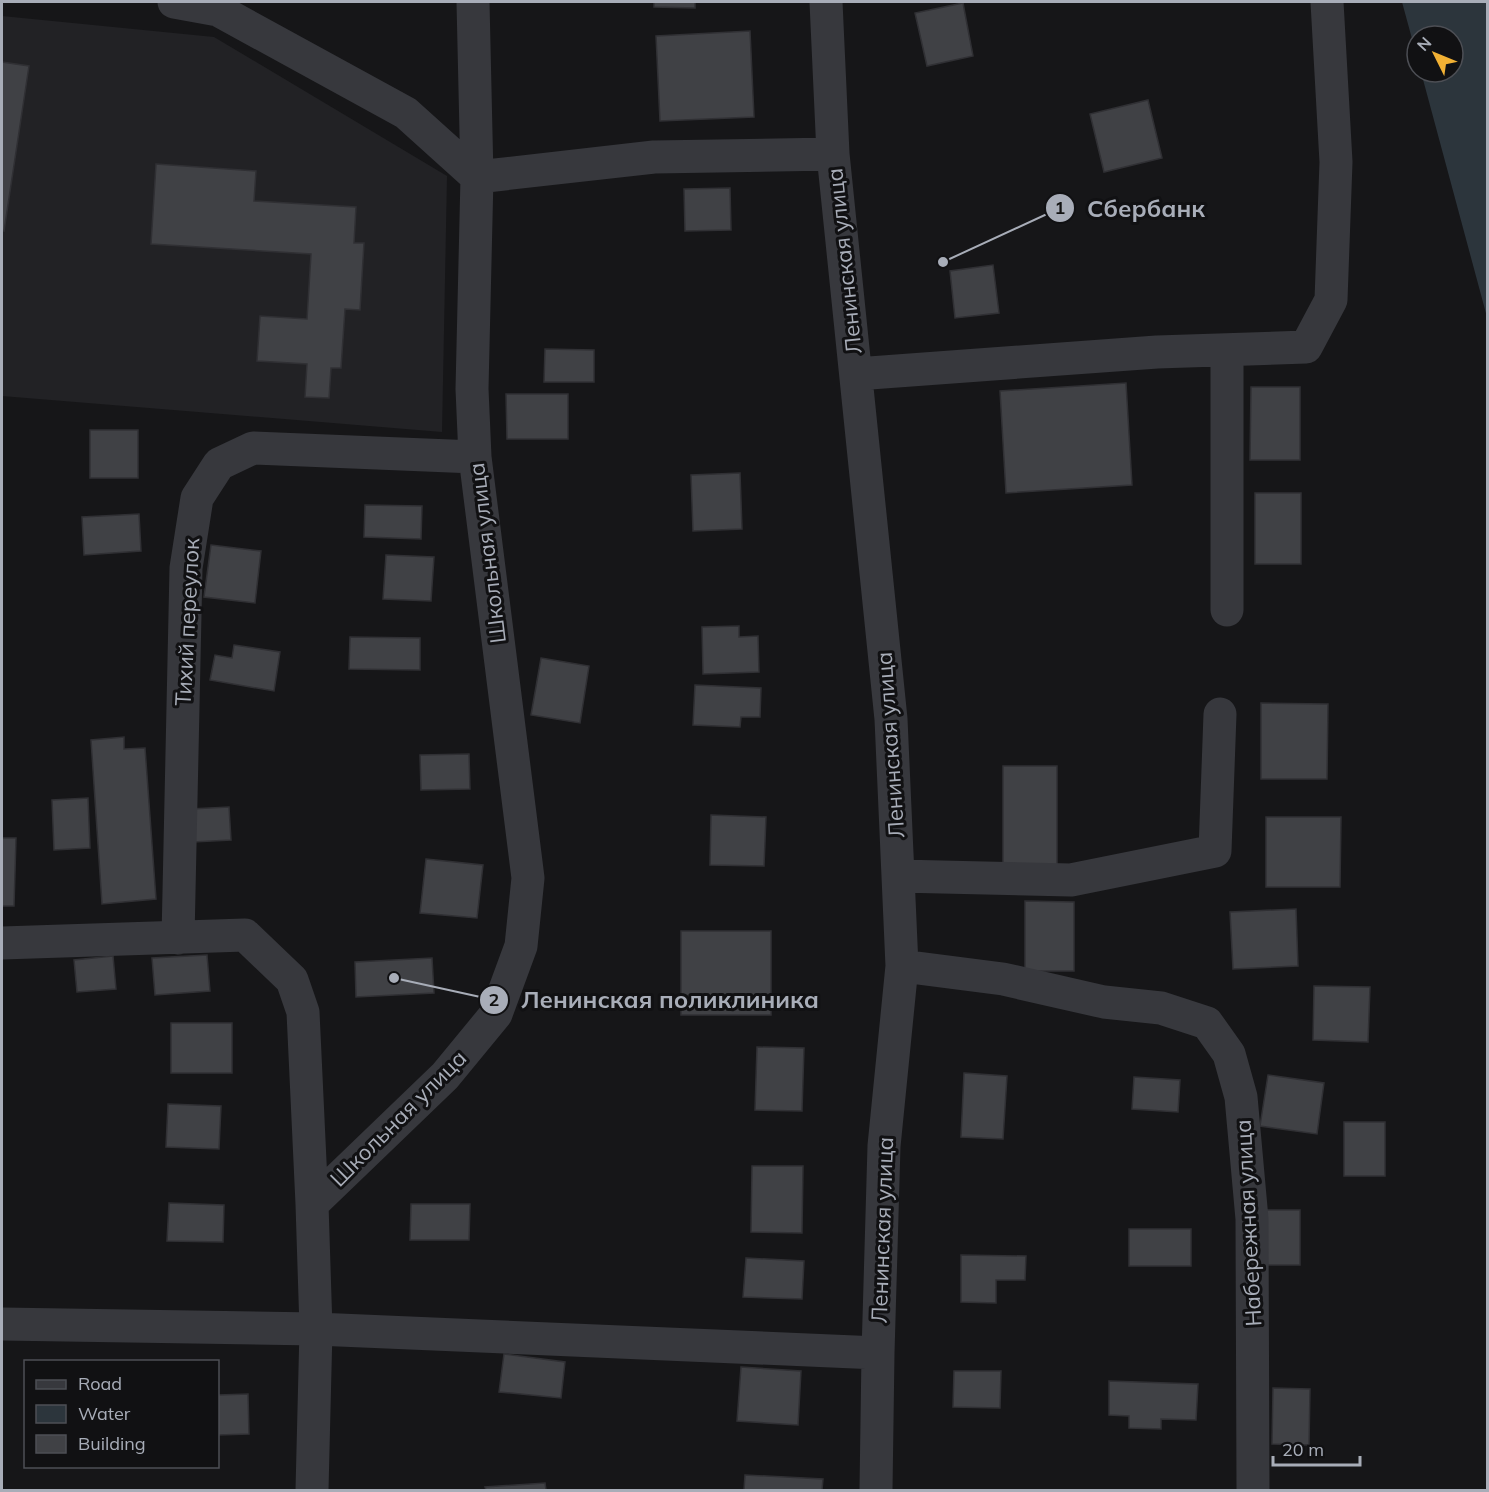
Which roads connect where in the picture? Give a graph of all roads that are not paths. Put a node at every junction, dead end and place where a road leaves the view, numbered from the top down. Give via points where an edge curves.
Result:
1 (174, 2) edge
2 (472, 2) edge
3 (825, 2) edge
4 (1327, 2) edge
5 (217, 6) edge
6 (833, 154) junction
7 (477, 177) junction
8 (1227, 350) junction
9 (856, 374) junction
10 (475, 457) junction
11 (1227, 610) dead end
12 (1220, 714) dead end
13 (898, 876) junction
14 (178, 938) junction
15 (2, 943) edge
16 (902, 966) junction
17 (312, 1204) junction
18 (2, 1324) edge
19 (316, 1329) junction
20 (878, 1353) junction
21 (312, 1491) edge
22 (876, 1491) edge
23 (1253, 1491) edge

1 - 5 street
2 - 7 street, Школьная улица
3 - 6 street, Ленинская улица
4 - 8 street via 1336,162 1331,300 1306,347
5 - 7 street via 406,113
6 - 7 street via 654,157
6 - 9 street, Ленинская улица
7 - 10 street, Школьная улица via 472,389
8 - 9 street
8 - 11 street
9 - 13 street, Ленинская улица via 891,719
10 - 14 street, Тихий переулок via 254,448 219,464 197,498 186,568
10 - 17 street, Школьная улица via 528,878 521,946 496,1014 445,1076
12 - 13 street via 1215,851 1071,880
13 - 16 street, Ленинская улица
14 - 15 street
14 - 17 street, Школьная улица via 245,935 292,980 303,1012
16 - 20 street, Ленинская улица via 884,1146
16 - 23 street, Набережная улица via 1003,980 1104,1002 1161,1008 1207,1023 1229,1054 1241,1097 1252,1219
17 - 19 street, Школьная улица
18 - 19 street
19 - 20 street
19 - 21 street, Школьная улица
20 - 22 street, Ленинская улица

